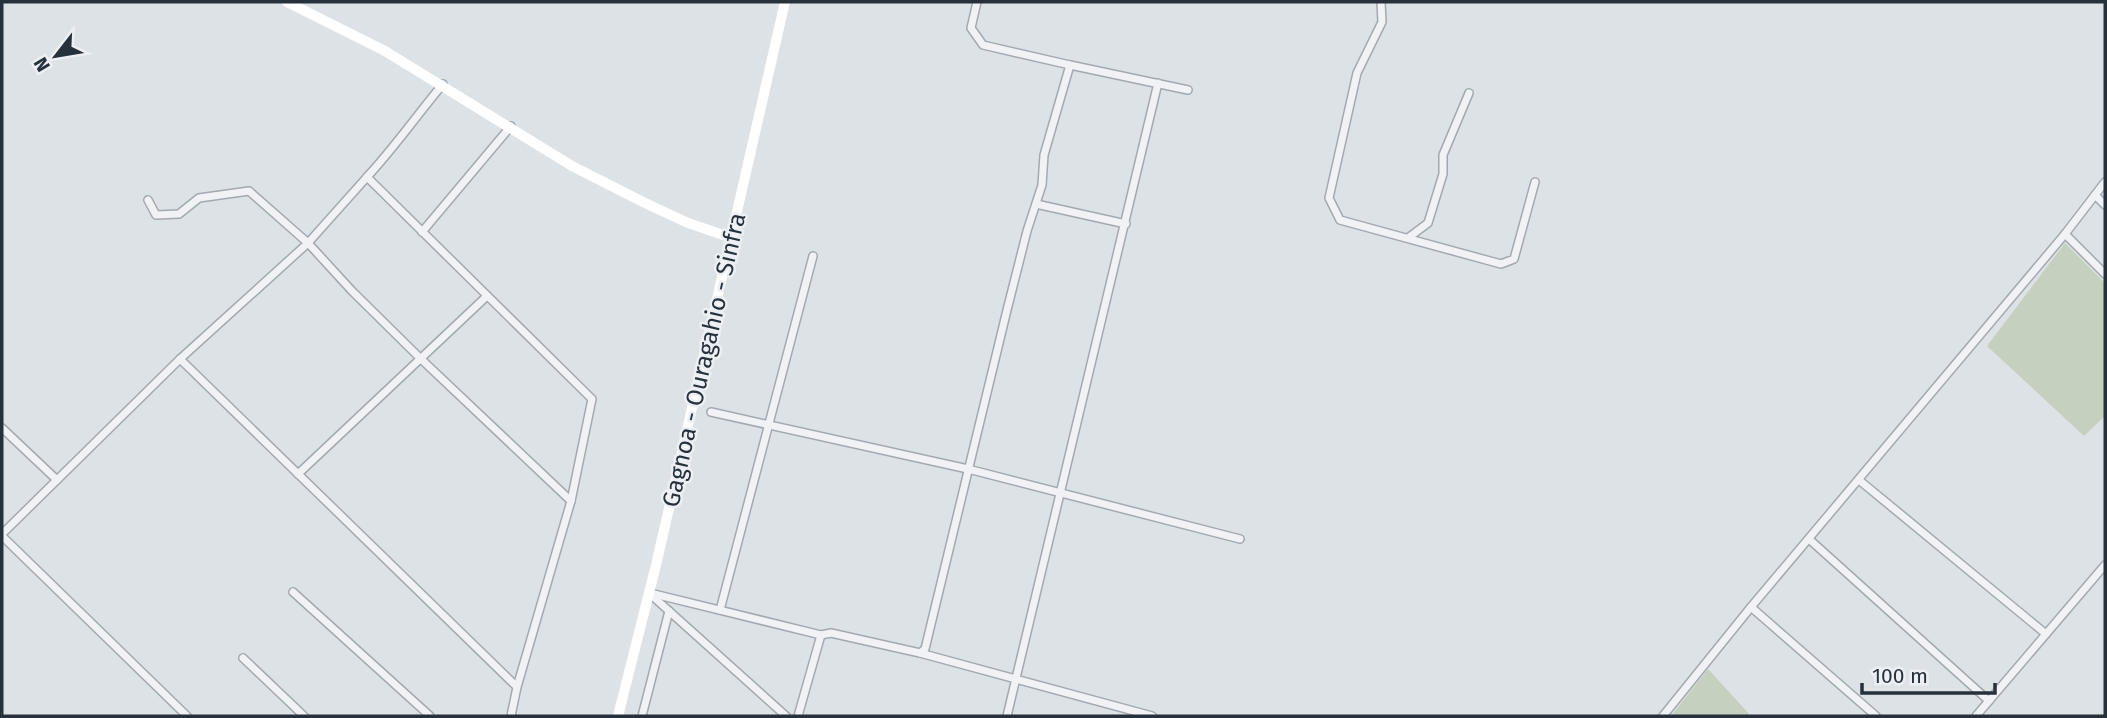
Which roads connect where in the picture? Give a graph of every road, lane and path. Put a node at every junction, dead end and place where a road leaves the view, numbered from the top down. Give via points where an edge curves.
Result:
1 (287, 2) edge
2 (785, 2) edge
3 (976, 2) edge
4 (1381, 2) edge
5 (1070, 65) junction
6 (1158, 83) junction
7 (443, 84) junction
8 (1188, 90) dead end
9 (1469, 93) dead end
10 (511, 126) junction
11 (367, 177) junction
12 (1535, 182) dead end
13 (2105, 182) edge
14 (2095, 195) junction
15 (148, 200) dead end
16 (1036, 204) junction
17 (2105, 205) edge
18 (1126, 224) junction
19 (422, 232) junction
20 (2065, 234) junction
21 (732, 238) junction
22 (1408, 238) junction
23 (308, 243) junction
24 (813, 256) dead end
25 (2105, 274) edge
26 (487, 296) junction
27 (180, 359) junction
28 (421, 359) junction
29 (711, 412) dead end
30 (768, 424) junction
31 (2, 428) edge
32 (968, 469) junction
33 (298, 474) junction
34 (57, 480) junction
35 (1859, 480) junction
36 (1061, 492) junction
37 (571, 501) junction
38 (2, 535) edge
39 (1240, 539) dead end
40 (1810, 539) junction
41 (2105, 565) edge
42 (293, 592) dead end
43 (649, 593) junction
44 (1751, 607) junction
45 (720, 610) junction
46 (669, 611) junction
47 (2046, 634) junction
48 (821, 635) junction
49 (920, 653) junction
50 (243, 657) dead end
51 (1015, 680) junction
52 (517, 687) junction
53 (1989, 701) junction
54 (187, 716) edge
55 (304, 716) edge
56 (430, 716) edge
57 (511, 716) edge
58 (618, 716) edge
59 (642, 716) edge
60 (786, 716) edge
61 (798, 716) edge
62 (1007, 716) edge
63 (1152, 716) edge
64 (1663, 716) edge
65 (1876, 716) edge
66 (1976, 716) edge

1 - 7 main road
2 - 21 main road, Gagnoa - Ouragahio - Sinfra
3 - 5 street via 971,28 983,46
4 - 22 street via 1382,22 1357,73 1329,198 1340,220
5 - 6 street
5 - 16 street via 1044,155
6 - 8 street
6 - 18 street
7 - 10 main road
7 - 11 street
9 - 22 street via 1443,155 1443,174 1428,223
10 - 19 street
10 - 21 main road via 572,166 643,202
11 - 19 street
11 - 23 street
12 - 22 street via 1514,259 1501,264
13 - 14 street
14 - 17 street
14 - 20 street
15 - 23 street via 156,215 179,214 199,198 249,191
16 - 18 street
16 - 32 street
18 - 36 street
19 - 26 street
20 - 25 street
20 - 35 street
21 - 43 main road, Gagnoa - Ouragahio - Sinfra
23 - 27 street
23 - 28 street
24 - 30 street
26 - 28 street
26 - 37 street via 592,399
27 - 33 street
27 - 34 street
28 - 33 street
28 - 37 street
29 - 30 street
30 - 32 street
30 - 45 street
31 - 34 street
32 - 36 street
32 - 49 street via 925,649
33 - 52 street
34 - 38 street
35 - 40 street
35 - 47 street
36 - 39 street
36 - 51 street
37 - 52 street
38 - 54 street
40 - 44 street
40 - 53 street
41 - 47 street
42 - 56 street
43 - 45 street
43 - 46 street
43 - 58 main road, Gagnoa - Ouragahio - Sinfra
44 - 64 street
44 - 65 street
45 - 48 street
46 - 59 street
46 - 60 street
47 - 53 street
48 - 49 street via 831,633
48 - 61 street
49 - 51 street
50 - 55 street
51 - 62 street
51 - 63 street
52 - 57 street
53 - 66 street

